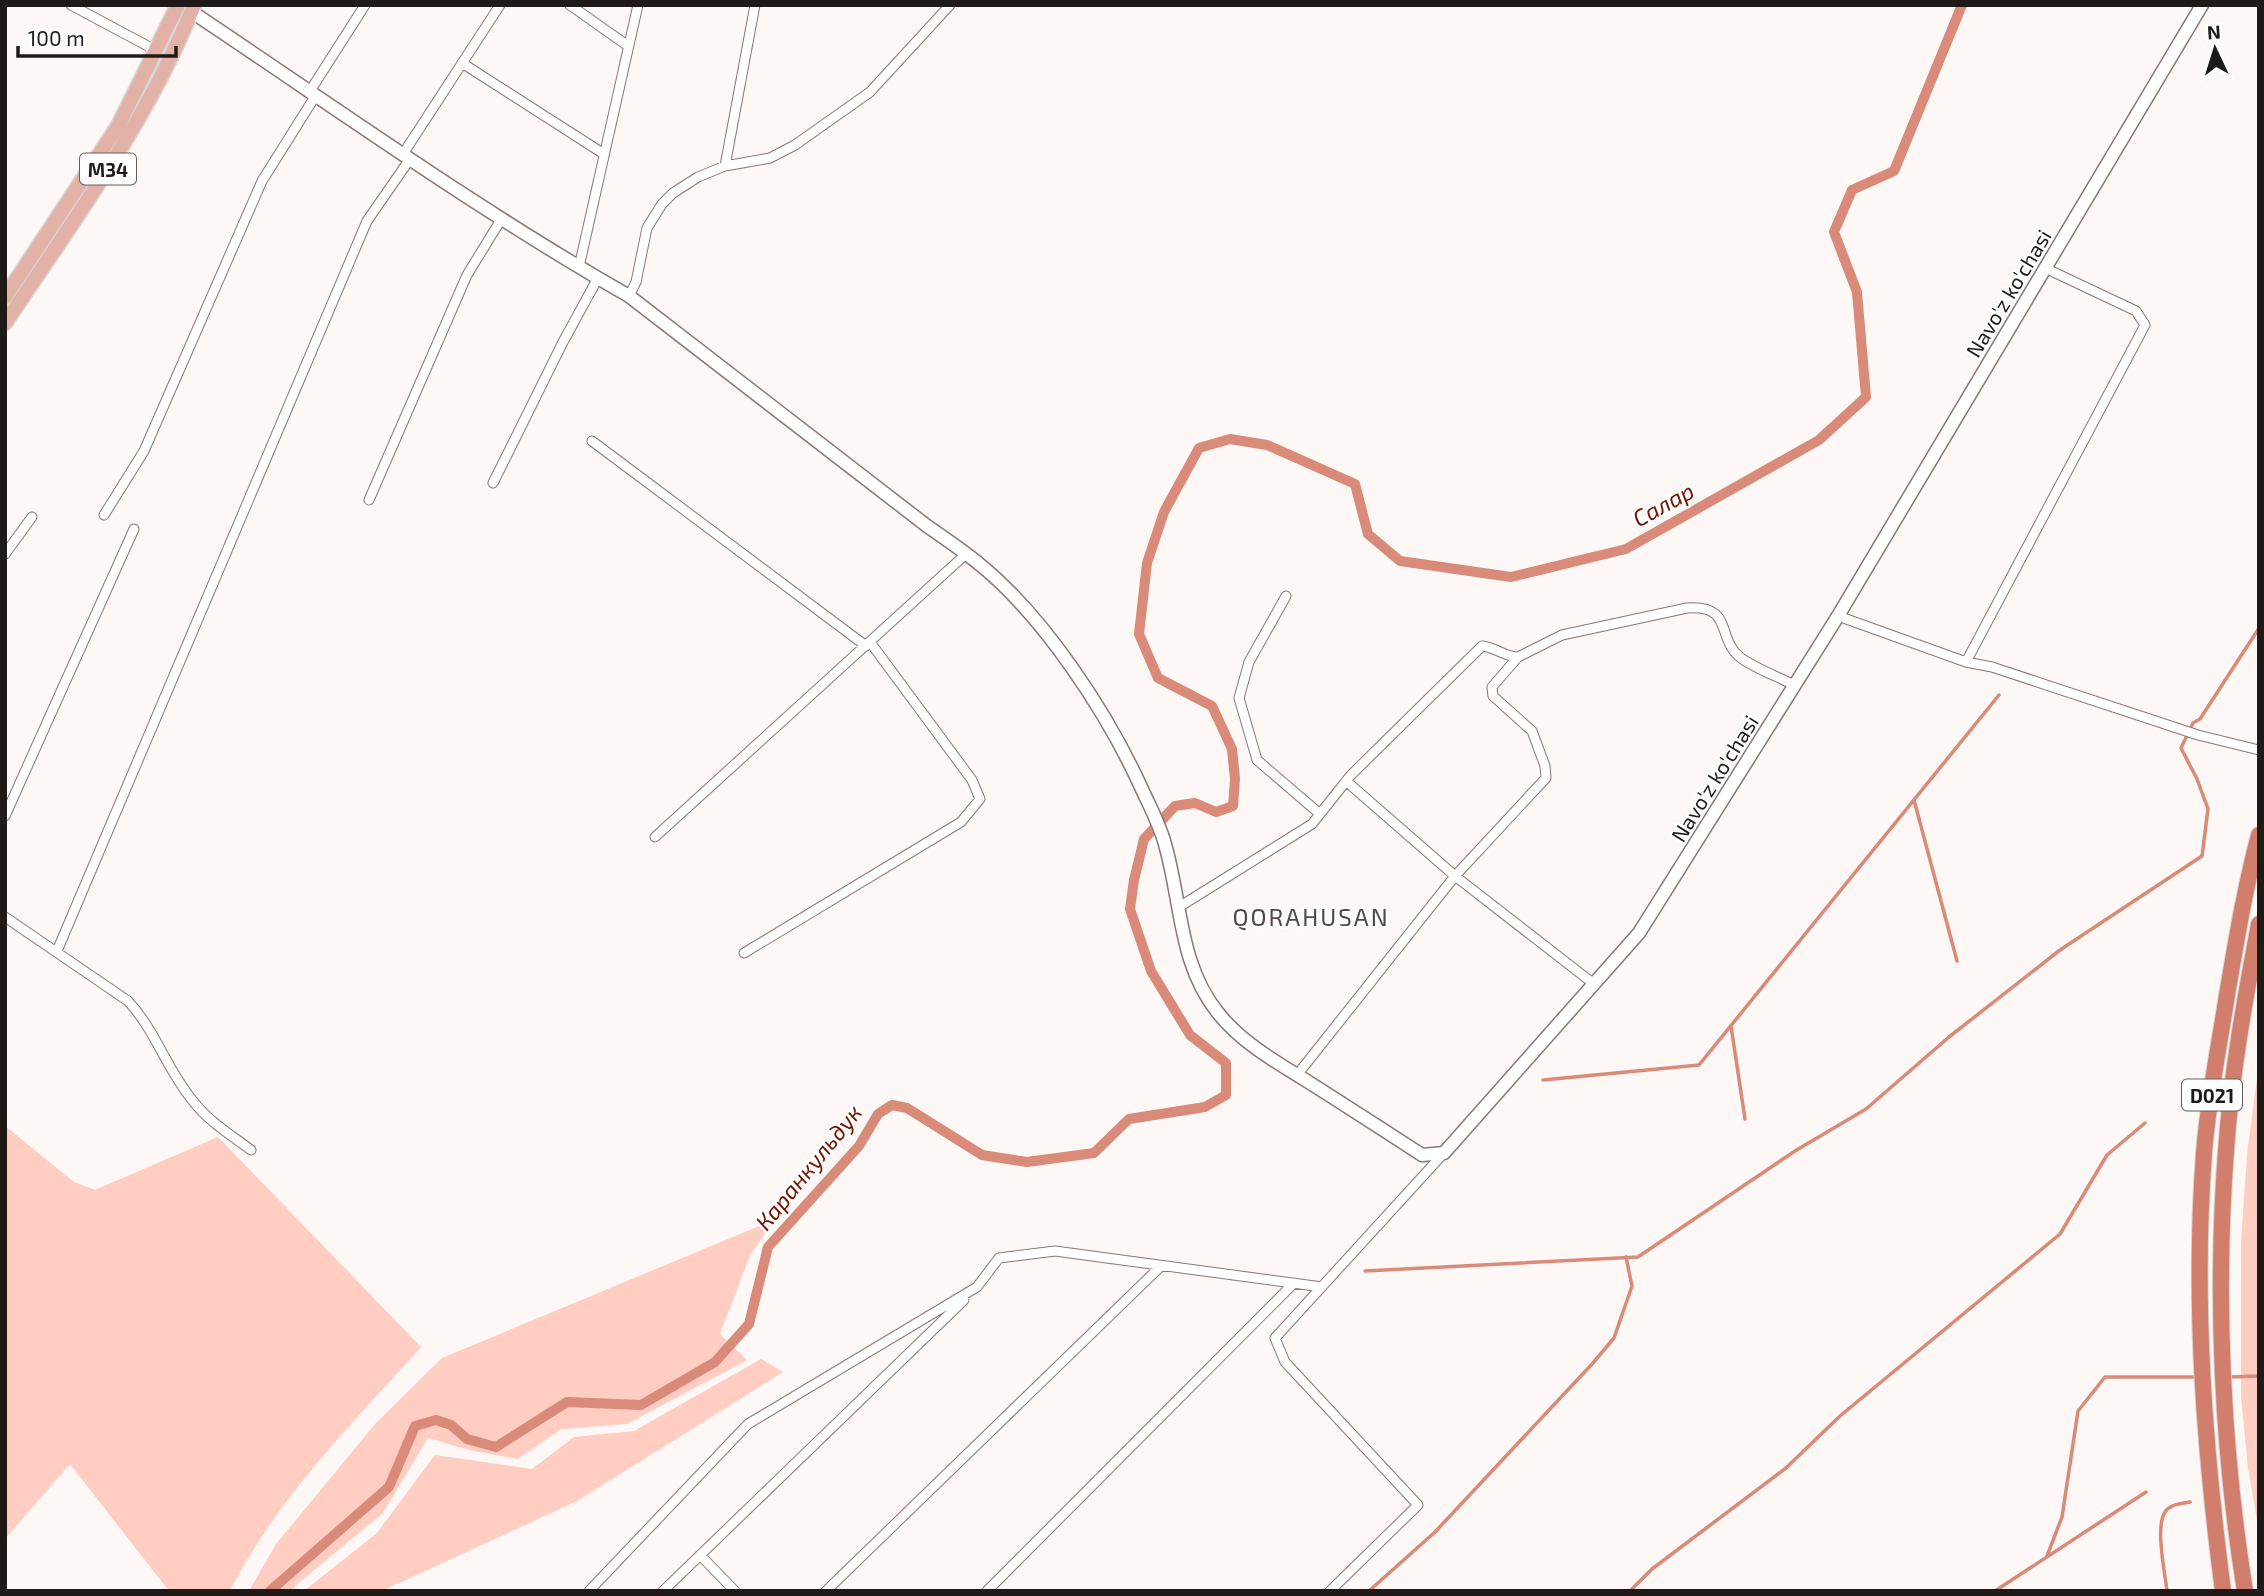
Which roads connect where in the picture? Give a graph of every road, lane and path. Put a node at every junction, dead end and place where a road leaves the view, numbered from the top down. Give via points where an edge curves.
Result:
1 (71, 5) edge
2 (365, 5) edge
3 (500, 5) edge
4 (570, 5) edge
5 (638, 5) edge
6 (755, 5) edge
7 (950, 5) edge
8 (2202, 5) edge
9 (188, 8) edge
10 (628, 46) junction
11 (157, 51) junction
12 (462, 63) junction
13 (313, 93) junction
14 (604, 154) junction
15 (406, 156) junction
16 (725, 166) junction
17 (502, 218) junction
18 (579, 267) junction
19 (2045, 268) junction
20 (10, 278) edge
21 (598, 278) junction
22 (629, 296) junction
23 (5, 297) edge
24 (5, 323) edge
25 (592, 441) dead end
26 (493, 483) dead end
27 (369, 500) dead end
28 (104, 515) dead end
29 (32, 517) dead end
30 (134, 529) dead end
31 (5, 554) edge
32 (966, 554) junction
33 (1286, 596) dead end
34 (1838, 615) junction
35 (868, 644) junction
36 (1518, 657) junction
37 (1966, 662) junction
38 (1794, 685) junction
39 (2259, 750) edge
40 (1346, 781) junction
41 (1320, 814) junction
42 (5, 816) edge
43 (2259, 835) edge
44 (655, 837) dead end
45 (1455, 876) junction
46 (1179, 907) junction
47 (5, 917) edge
48 (2259, 924) edge
49 (57, 951) junction
50 (744, 953) dead end
51 (1594, 984) junction
52 (1297, 1075) junction
53 (251, 1150) dead end
54 (1444, 1153) junction
55 (1422, 1155) junction
56 (1423, 1176) junction
57 (1161, 1266) junction
58 (1294, 1283) junction
59 (977, 1287) junction
60 (1322, 1287) junction
61 (700, 1555) junction
62 (589, 1591) edge
63 (663, 1591) edge
64 (735, 1591) edge
65 (826, 1591) edge
66 (987, 1591) edge
67 (1330, 1591) edge
68 (2223, 1591) edge
69 (2245, 1591) edge

1 - 11 street
2 - 13 street
3 - 12 street
4 - 10 street
5 - 10 street
6 - 16 street
7 - 16 street via 870,92 770,158
8 - 19 street, Navo'z ko'chasi
9 - 11 main road, M34
9 - 13 street
9 - 24 main road, M34 via 159,81 128,137
10 - 14 street
11 - 20 main road, M34 via 118,126
12 - 14 street
12 - 15 street
13 - 15 street
13 - 28 street via 262,181 144,451
14 - 18 street
15 - 17 street
15 - 49 street via 368,221
16 - 22 street via 692,181 662,204 647,228
17 - 18 street
17 - 27 street via 467,275
18 - 21 street
19 - 34 street, Navo'z ko'chasi
19 - 37 street via 2136,311 2145,324
20 - 23 main road, M34
21 - 22 street
21 - 26 street
22 - 32 street
25 - 35 street
29 - 31 street
30 - 42 street
32 - 35 street
32 - 46 street via 1028,612 1110,725 1166,846
33 - 41 street via 1249,662 1239,698 1257,760
34 - 37 street
34 - 38 street, Navo'z ko'chasi
35 - 44 street
35 - 50 street via 972,780 980,799 961,822
36 - 38 street via 1562,635 1703,607 1720,620 1742,659
36 - 40 street via 1482,646 1475,651
36 - 45 street via 1492,687 1493,696 1532,732 1546,778
37 - 39 street
38 - 51 street, Navo'z ko'chasi via 1639,933
40 - 41 street
40 - 45 street
41 - 46 street via 1312,824
43 - 68 highway, D021 via 2235,951 2204,1150 2202,1384
45 - 51 street
45 - 52 street
46 - 52 street via 1191,966 1218,1013 1238,1034
47 - 49 street
48 - 69 highway, D021 via 2236,1055 2222,1255 2223,1357
49 - 53 street via 128,1001 143,1017 194,1103
51 - 54 street, Navo'z ko'chasi
52 - 55 street
54 - 55 street
54 - 56 street
55 - 56 street
56 - 60 street
57 - 58 street
57 - 59 street via 1055,1251 999,1258
57 - 65 street
58 - 60 street
58 - 66 street
59 - 61 street
59 - 62 street via 748,1424
60 - 67 street via 1275,1338 1285,1362 1418,1505
61 - 63 street
61 - 64 street

